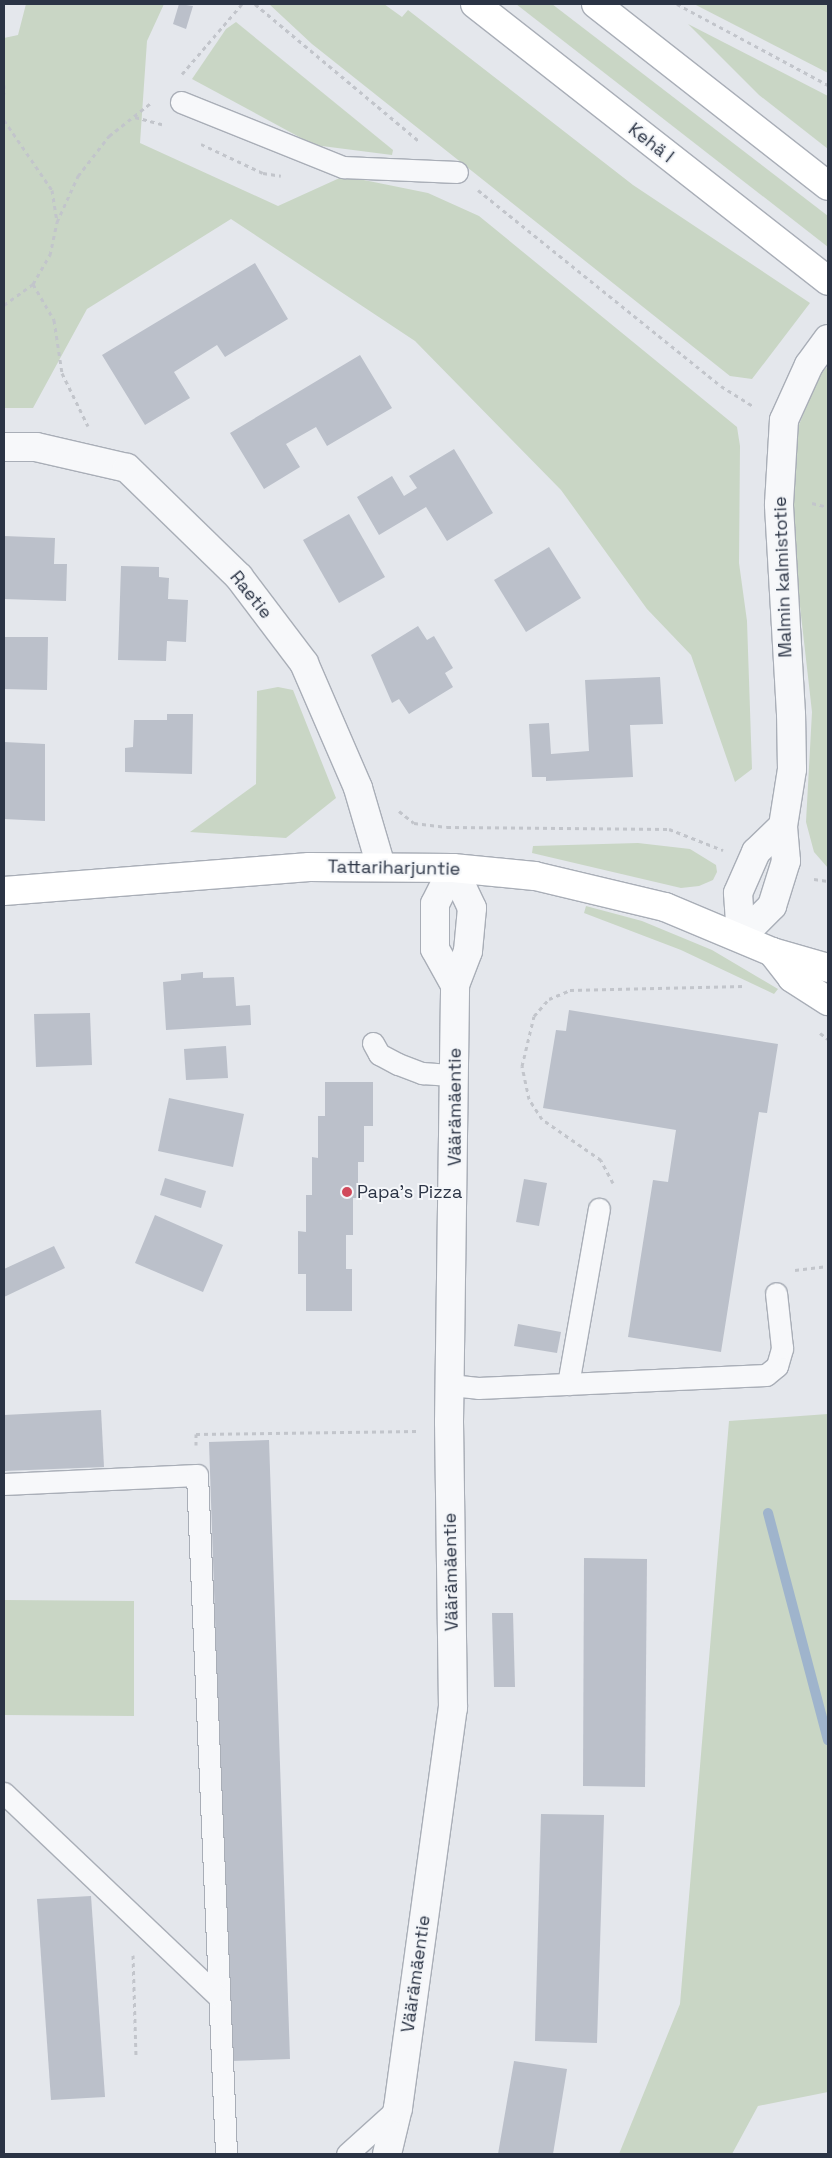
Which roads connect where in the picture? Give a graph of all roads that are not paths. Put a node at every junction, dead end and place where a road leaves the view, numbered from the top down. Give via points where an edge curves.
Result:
1 (474, 4) edge
2 (596, 4) edge
3 (181, 102) dead end
4 (457, 172) road end
5 (828, 186) edge
6 (828, 281) edge
7 (828, 339) edge
8 (4, 447) edge
9 (381, 866) junction
10 (453, 868) junction
11 (4, 891) edge
12 (741, 937) junction
13 (772, 952) junction
14 (828, 968) edge
15 (455, 985) junction
16 (828, 1002) edge
17 (373, 1043) dead end
18 (454, 1074) junction
19 (599, 1209) road end
20 (776, 1293) dead end
21 (568, 1384) junction
22 (450, 1385) junction
23 (4, 1484) edge
24 (4, 1793) edge
25 (218, 1996) junction
26 (398, 2108) junction
27 (226, 2154) edge
28 (347, 2154) edge
29 (387, 2154) edge

1 - 6 main road, Kehä I
2 - 5 main road
3 - 4 lane via 343,167
7 - 12 street, Malmin kalmistotie via 809,365 784,420 779,504 792,769 783,826 786,861 772,906
8 - 9 street, Raetie via 36,447 127,468 239,577 304,663 358,788
9 - 10 main road, Tattariharjuntie
9 - 11 main road, Tattariharjuntie via 309,866
10 - 12 main road, Tattariharjuntie via 585,885 665,907
10 - 15 street, Väärämäentie via 472,908 468,951
10 - 15 street via 435,904 434,948
12 - 13 main road, Tattariharjuntie
13 - 14 main road, Tattariharjuntie
13 - 16 main road, Tattariharjuntie via 792,978
15 - 18 street, Väärämäentie
17 - 18 lane via 379,1054 414,1070
18 - 22 street, Väärämäentie
19 - 21 lane
20 - 21 lane via 782,1348 777,1366 766,1375
21 - 22 lane
22 - 26 street, Väärämäentie via 453,1708
23 - 25 lane via 197,1475
24 - 25 lane
25 - 27 lane
26 - 28 lane
26 - 29 street, Väärämäentie

